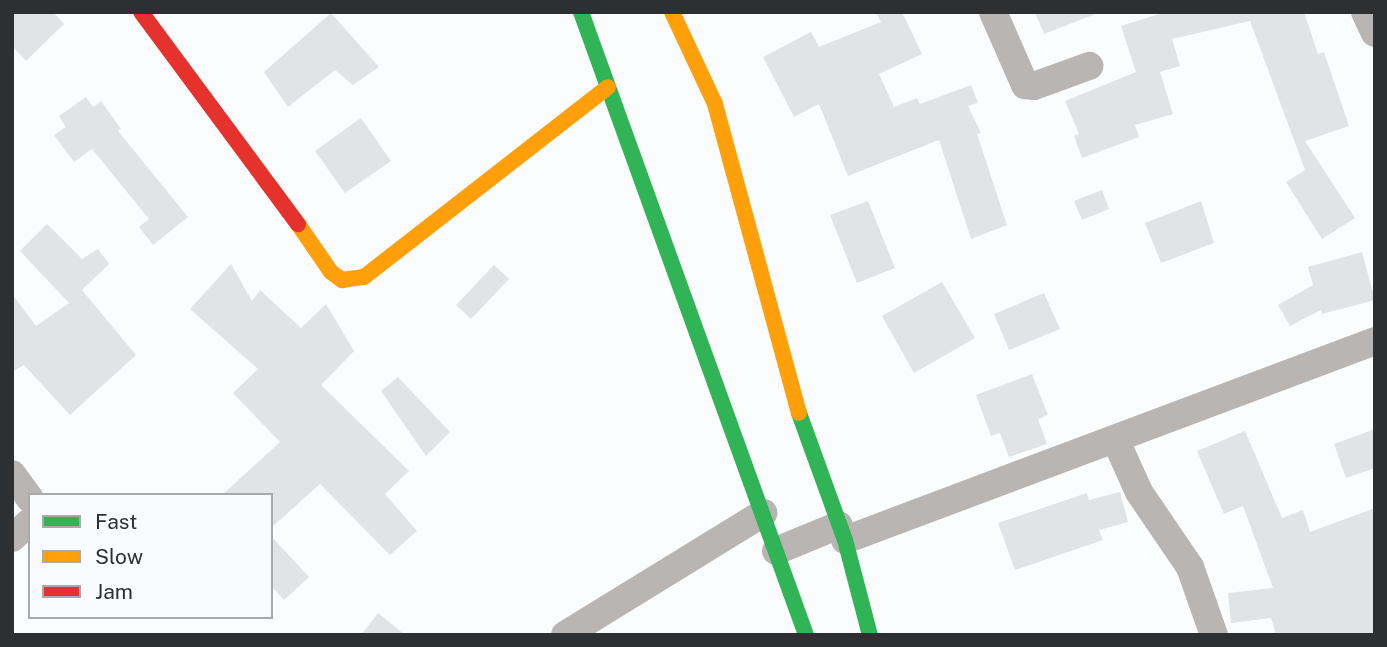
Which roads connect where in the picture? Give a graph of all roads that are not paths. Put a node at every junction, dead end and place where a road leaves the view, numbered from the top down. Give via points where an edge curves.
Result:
1 (141, 12) edge
2 (581, 12) edge
3 (672, 12) edge
4 (993, 12) edge
5 (1365, 12) edge
6 (1375, 33) edge
7 (1089, 66) dead end
8 (608, 88) junction
9 (1375, 341) edge
10 (1116, 441) junction
11 (12, 474) edge
12 (28, 496) edge
13 (763, 513) junction
14 (28, 524) edge
15 (842, 533) junction
16 (12, 538) edge
17 (776, 551) junction
18 (565, 635) edge
19 (806, 635) edge
20 (870, 635) edge
21 (1214, 635) edge

1 - 8 main road via 250,154 331,272 342,280 364,277
2 - 8 main road
3 - 15 main road via 715,104 799,412
4 - 7 street via 1025,85 1034,86
5 - 6 street
8 - 13 main road
9 - 10 street
10 - 15 street
10 - 21 street via 1139,492 1190,567
11 - 12 street
13 - 17 main road
13 - 18 street
14 - 16 street
15 - 17 street
15 - 20 main road
17 - 19 main road

